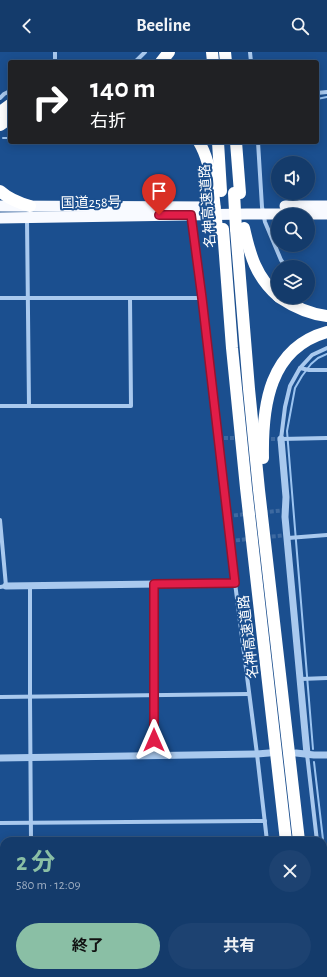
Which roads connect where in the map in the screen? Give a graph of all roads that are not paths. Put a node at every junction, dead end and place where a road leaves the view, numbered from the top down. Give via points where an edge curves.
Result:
1 (145, 52) edge
2 (170, 52) edge
3 (137, 60) edge
4 (164, 60) edge
5 (8, 92) edge
6 (0, 98) edge
7 (200, 144) edge
8 (218, 144) edge
9 (230, 144) edge
10 (236, 144) edge
11 (258, 144) edge
12 (0, 191) edge
13 (217, 191) junction
14 (237, 193) junction
15 (0, 206) edge
16 (327, 206) edge
17 (262, 210) junction
18 (190, 211) junction
19 (28, 212) junction
20 (327, 214) edge
21 (0, 218) edge
22 (240, 228) junction
23 (281, 260) edge
24 (271, 289) edge
25 (0, 298) edge
26 (28, 298) junction
27 (130, 298) junction
28 (202, 298) junction
29 (289, 304) edge
30 (327, 316) edge
31 (327, 332) edge
32 (327, 348) edge
33 (302, 368) junction
34 (327, 370) edge
35 (0, 406) edge
36 (28, 406) junction
37 (327, 438) edge
38 (283, 439) junction
39 (0, 520) edge
40 (327, 535) edge
41 (290, 538) junction
42 (235, 583) junction
43 (154, 584) junction
44 (30, 586) junction
45 (3, 587) edge
46 (327, 678) edge
47 (303, 679) junction
48 (249, 694) junction
49 (154, 695) junction
50 (0, 697) edge
51 (30, 697) junction
52 (283, 705) junction
53 (296, 752) dead end
54 (269, 753) dead end
55 (258, 754) junction
56 (307, 754) junction
57 (327, 755) edge
58 (153, 756) junction
59 (31, 757) junction
60 (0, 758) edge
61 (265, 821) junction
62 (0, 823) edge
63 (31, 823) junction
64 (31, 837) edge
65 (267, 837) edge
66 (286, 837) edge
67 (299, 837) edge
68 (317, 837) edge

1 - 3 street
2 - 4 highway
5 - 6 street
7 - 13 highway
8 - 13 highway, 名神高速道路
9 - 14 highway, 名神高速道路
10 - 14 highway
11 - 17 street
12 - 19 highway
13 - 66 highway, 名神高速道路 via 246,488
14 - 22 highway
15 - 19 highway, 国道258号
16 - 17 highway, 国道258号
17 - 18 highway, 国道258号
17 - 20 highway, 国道258号
17 - 23 street via 264,222
18 - 19 highway, 国道258号
18 - 28 street
19 - 21 highway, 国道258号
19 - 26 street
22 - 24 highway via 256,268
22 - 52 highway, 名神高速道路 via 250,397
25 - 26 street
26 - 27 street
26 - 36 street
27 - 28 street
27 - 36 street via 130,406
28 - 42 street
29 - 30 highway
31 - 52 highway via 303,342 282,362 272,384 265,414 265,494 283,672
32 - 33 street via 312,355
33 - 34 street
33 - 38 street via 290,386 285,407
35 - 36 street
37 - 38 street
38 - 41 street via 285,518
39 - 45 street
40 - 41 street
41 - 47 street
42 - 43 street
42 - 48 street
43 - 44 street
43 - 49 street
44 - 45 street
44 - 51 street
46 - 47 street
47 - 56 street
48 - 49 street
48 - 55 street
49 - 51 street
49 - 58 street
50 - 51 street
51 - 59 street
52 - 67 highway, 名神高速道路
53 - 56 street
54 - 55 street
55 - 58 street
55 - 61 street
56 - 57 street
56 - 68 street
58 - 59 street
59 - 60 street
59 - 63 street
61 - 63 street
61 - 65 street
62 - 63 street
63 - 64 street

